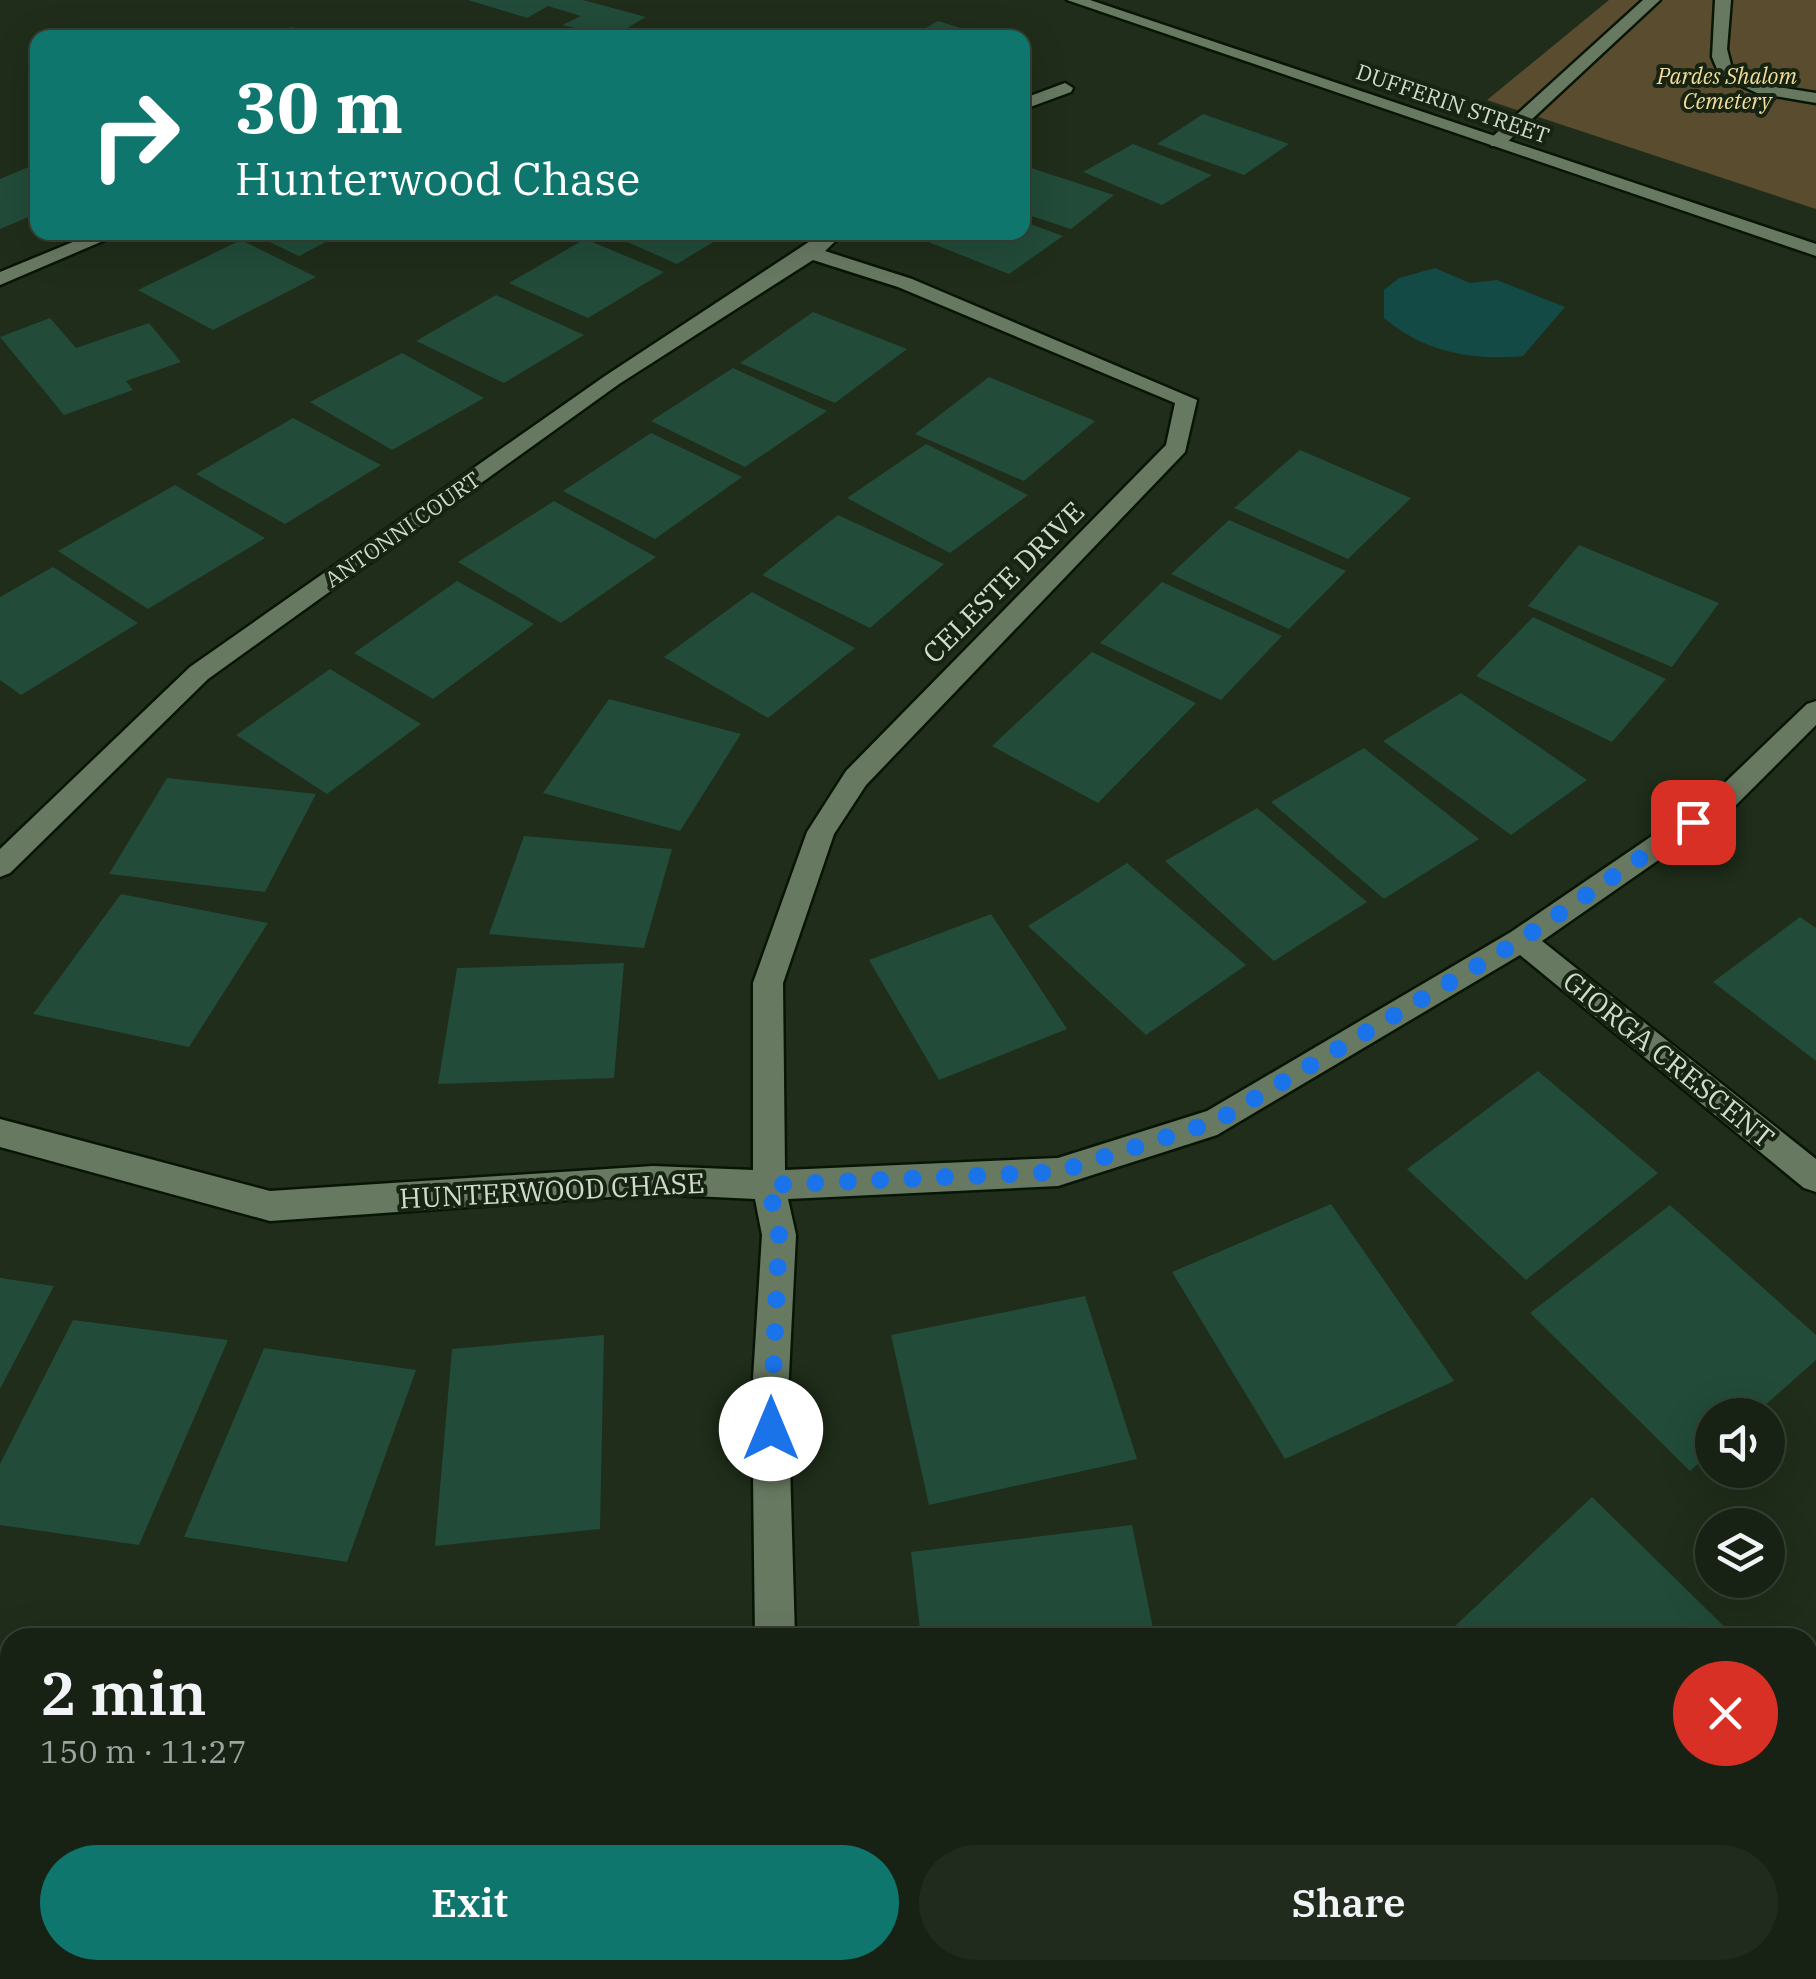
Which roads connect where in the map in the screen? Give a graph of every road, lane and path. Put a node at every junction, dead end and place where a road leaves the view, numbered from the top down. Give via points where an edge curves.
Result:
1 (1075, 0) edge
2 (1652, 0) edge
3 (1723, 0) edge
4 (1065, 88) dead end
5 (1816, 98) edge
6 (1030, 102) edge
7 (1497, 142) junction
8 (95, 240) edge
9 (827, 240) edge
10 (1816, 250) edge
11 (811, 254) junction
12 (0, 279) edge
13 (1816, 710) edge
14 (0, 866) edge
15 (1521, 940) junction
16 (0, 1133) edge
17 (1816, 1178) edge
18 (769, 1185) junction
19 (775, 1628) edge

1 - 7 street, DUFFERIN STREET
2 - 7 street
3 - 5 street via 1721,64 1727,74
4 - 6 street
7 - 10 street, DUFFERIN STREET
8 - 12 street
9 - 11 street, ANTONNI COURT
11 - 14 street, ANTONNI COURT via 612,380 198,673
11 - 18 street, CELESTE DRIVE via 905,283 1186,400 1177,447 856,778 821,832 768,983
13 - 15 street, HUNTERWOOD CHASE via 1722,802
15 - 17 street, GIORGA CRESCENT
15 - 18 street, HUNTERWOOD CHASE via 1217,1121 1058,1172
16 - 18 street, HUNTERWOOD CHASE via 270,1206 653,1180
18 - 19 street via 779,1235 770,1394

